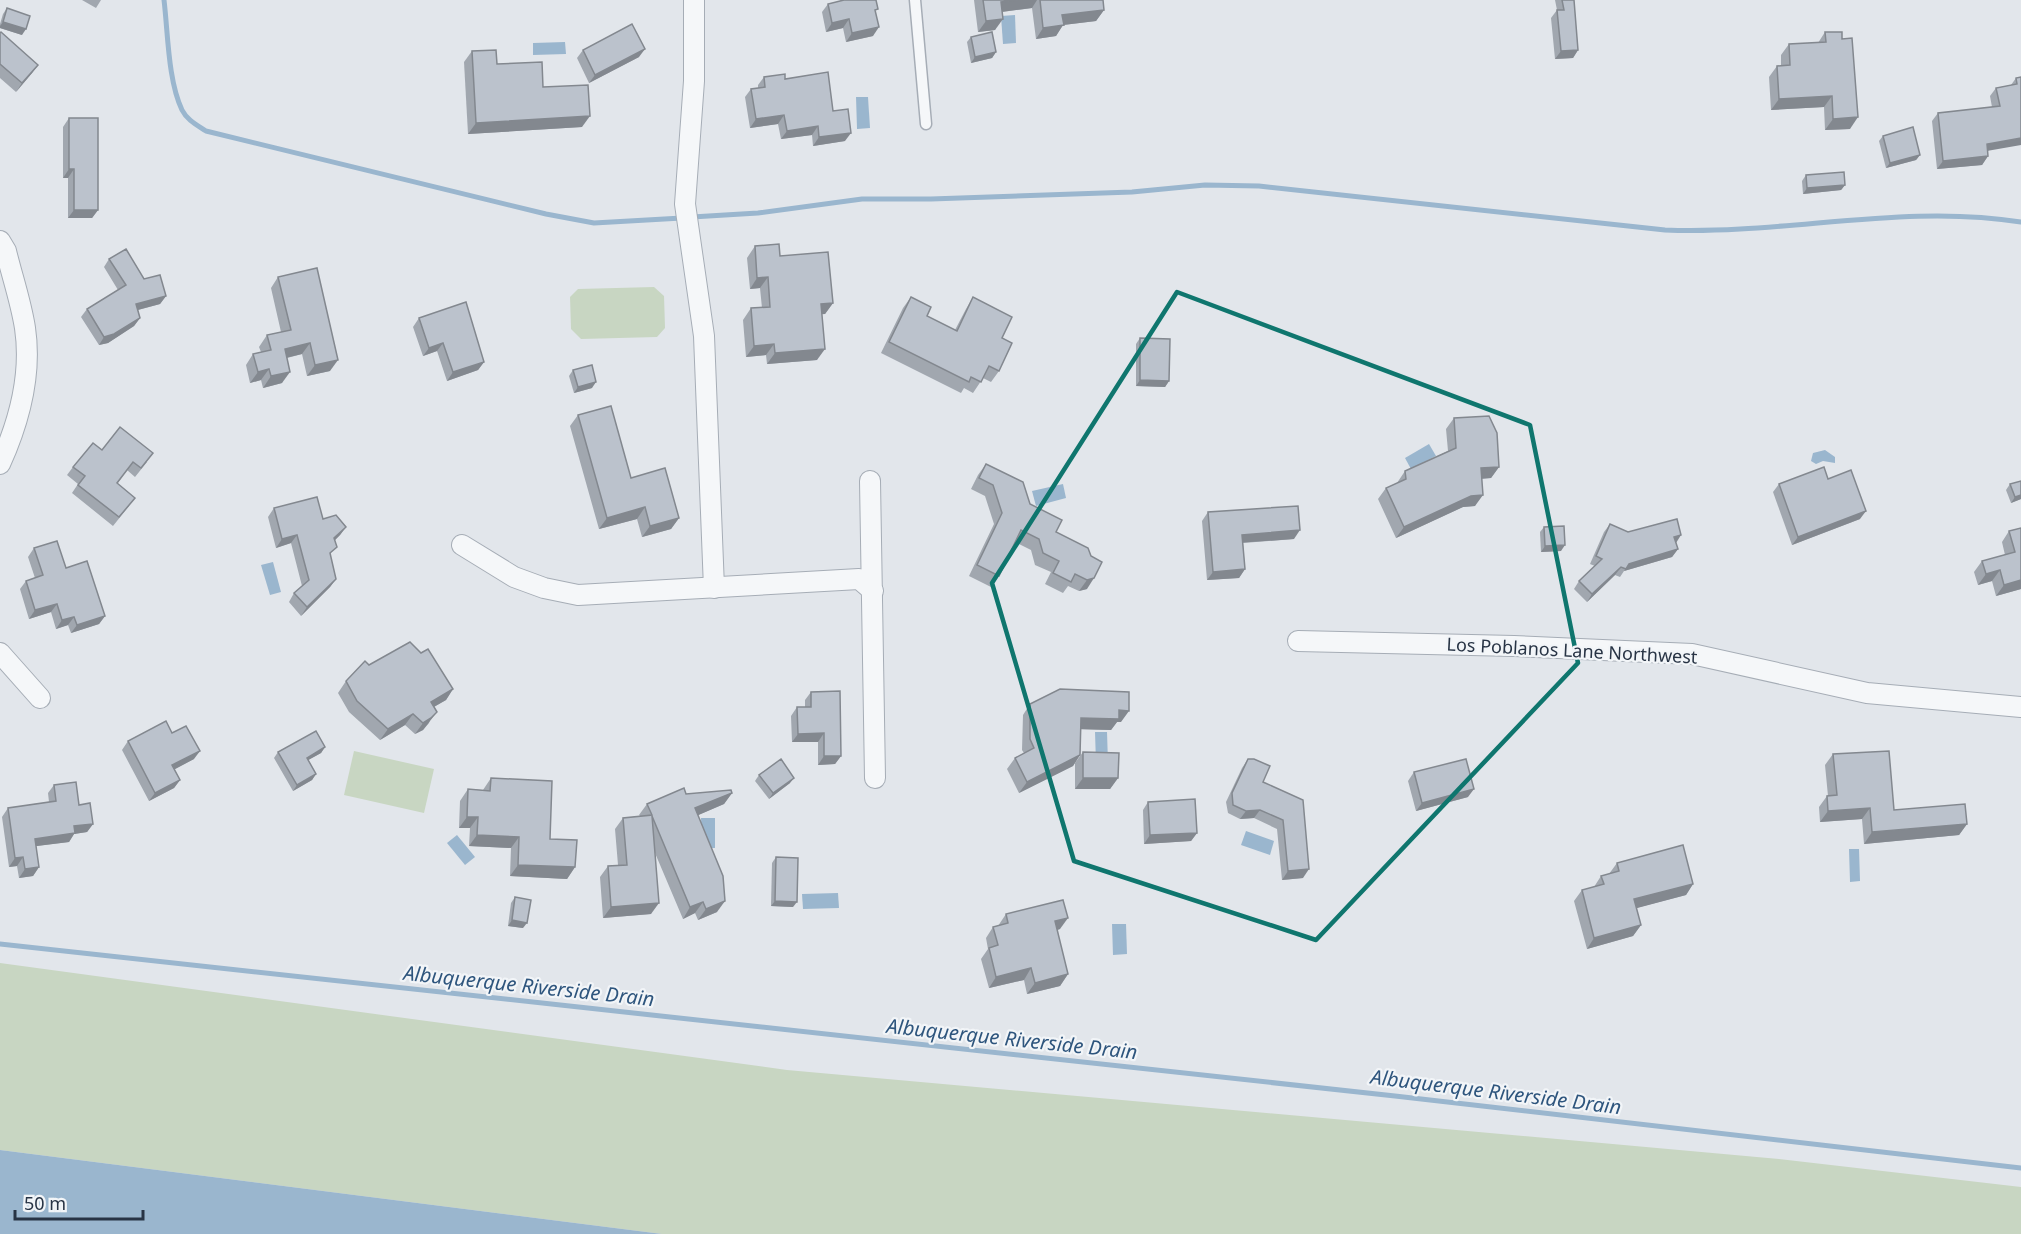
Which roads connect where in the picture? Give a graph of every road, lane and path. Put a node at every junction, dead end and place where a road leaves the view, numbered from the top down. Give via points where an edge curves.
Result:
1 (694, 0) edge
2 (915, 0) edge
3 (926, 124) dead end
4 (0, 241) edge
5 (0, 464) edge
6 (870, 481) dead end
7 (462, 545) dead end
8 (714, 588) junction
9 (873, 591) junction
10 (1298, 641) dead end
11 (0, 653) edge
12 (40, 698) dead end
13 (2021, 707) edge
14 (875, 778) dead end

1 - 8 street via 694,81 685,204 704,336
2 - 3 lane
4 - 5 street via 6,250 25,329 26,383 15,432
6 - 9 street
7 - 8 street via 514,577 578,595
8 - 9 street via 858,579
9 - 14 street
10 - 13 street, Los Poblanos Lane Northwest via 1692,654 1867,693
11 - 12 street

